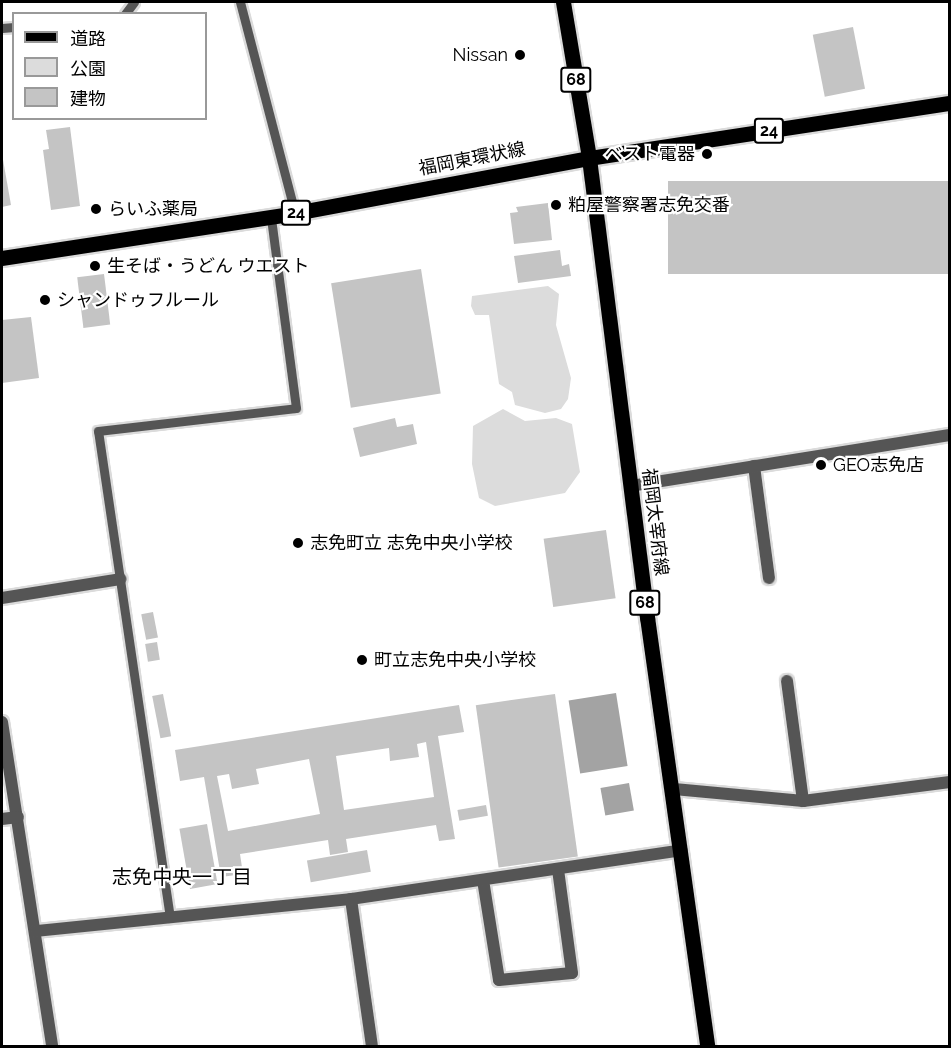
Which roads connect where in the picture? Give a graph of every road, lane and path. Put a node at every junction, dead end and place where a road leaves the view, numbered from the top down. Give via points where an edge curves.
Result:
1 (240, 2) edge
2 (563, 2) edge
3 (950, 103) edge
4 (590, 158) junction
5 (295, 213) junction
6 (271, 217) junction
7 (2, 258) edge
8 (950, 435) edge
9 (754, 466) junction
10 (631, 486) junction
11 (770, 578) dead end
12 (120, 579) junction
13 (2, 598) edge
14 (787, 681) dead end
15 (2, 722) edge
16 (6, 773) edge
17 (950, 782) edge
18 (674, 789) junction
19 (803, 801) junction
20 (18, 817) junction
21 (2, 819) edge
22 (681, 850) junction
23 (558, 869) junction
24 (483, 880) junction
25 (351, 899) junction
26 (170, 918) junction
27 (36, 931) junction
28 (52, 1047) edge
29 (372, 1047) edge
30 (707, 1047) edge

1 - 5 lane
2 - 4 main road, 福岡太宰府線 / 68
3 - 4 main road, 福岡東環状線 / 24
4 - 5 main road, 福岡東環状線 / 24
4 - 10 main road, 福岡太宰府線 / 68
5 - 6 main road, 福岡東環状線 / 24
6 - 7 main road, 福岡東環状線 / 24
6 - 12 lane via 296,408 98,431
8 - 9 street
9 - 10 street
9 - 11 street
10 - 18 main road, 福岡太宰府線 / 68
12 - 13 street
12 - 26 lane
14 - 19 street
15 - 16 street
16 - 20 street
17 - 19 street
18 - 19 street
18 - 22 main road, 福岡太宰府線 / 68
20 - 21 street
20 - 27 street
22 - 23 street
22 - 30 main road, 福岡太宰府線 / 68
23 - 24 street
23 - 24 street via 572,973 499,980
24 - 25 street
25 - 26 street
25 - 29 street
26 - 27 street
27 - 28 street

